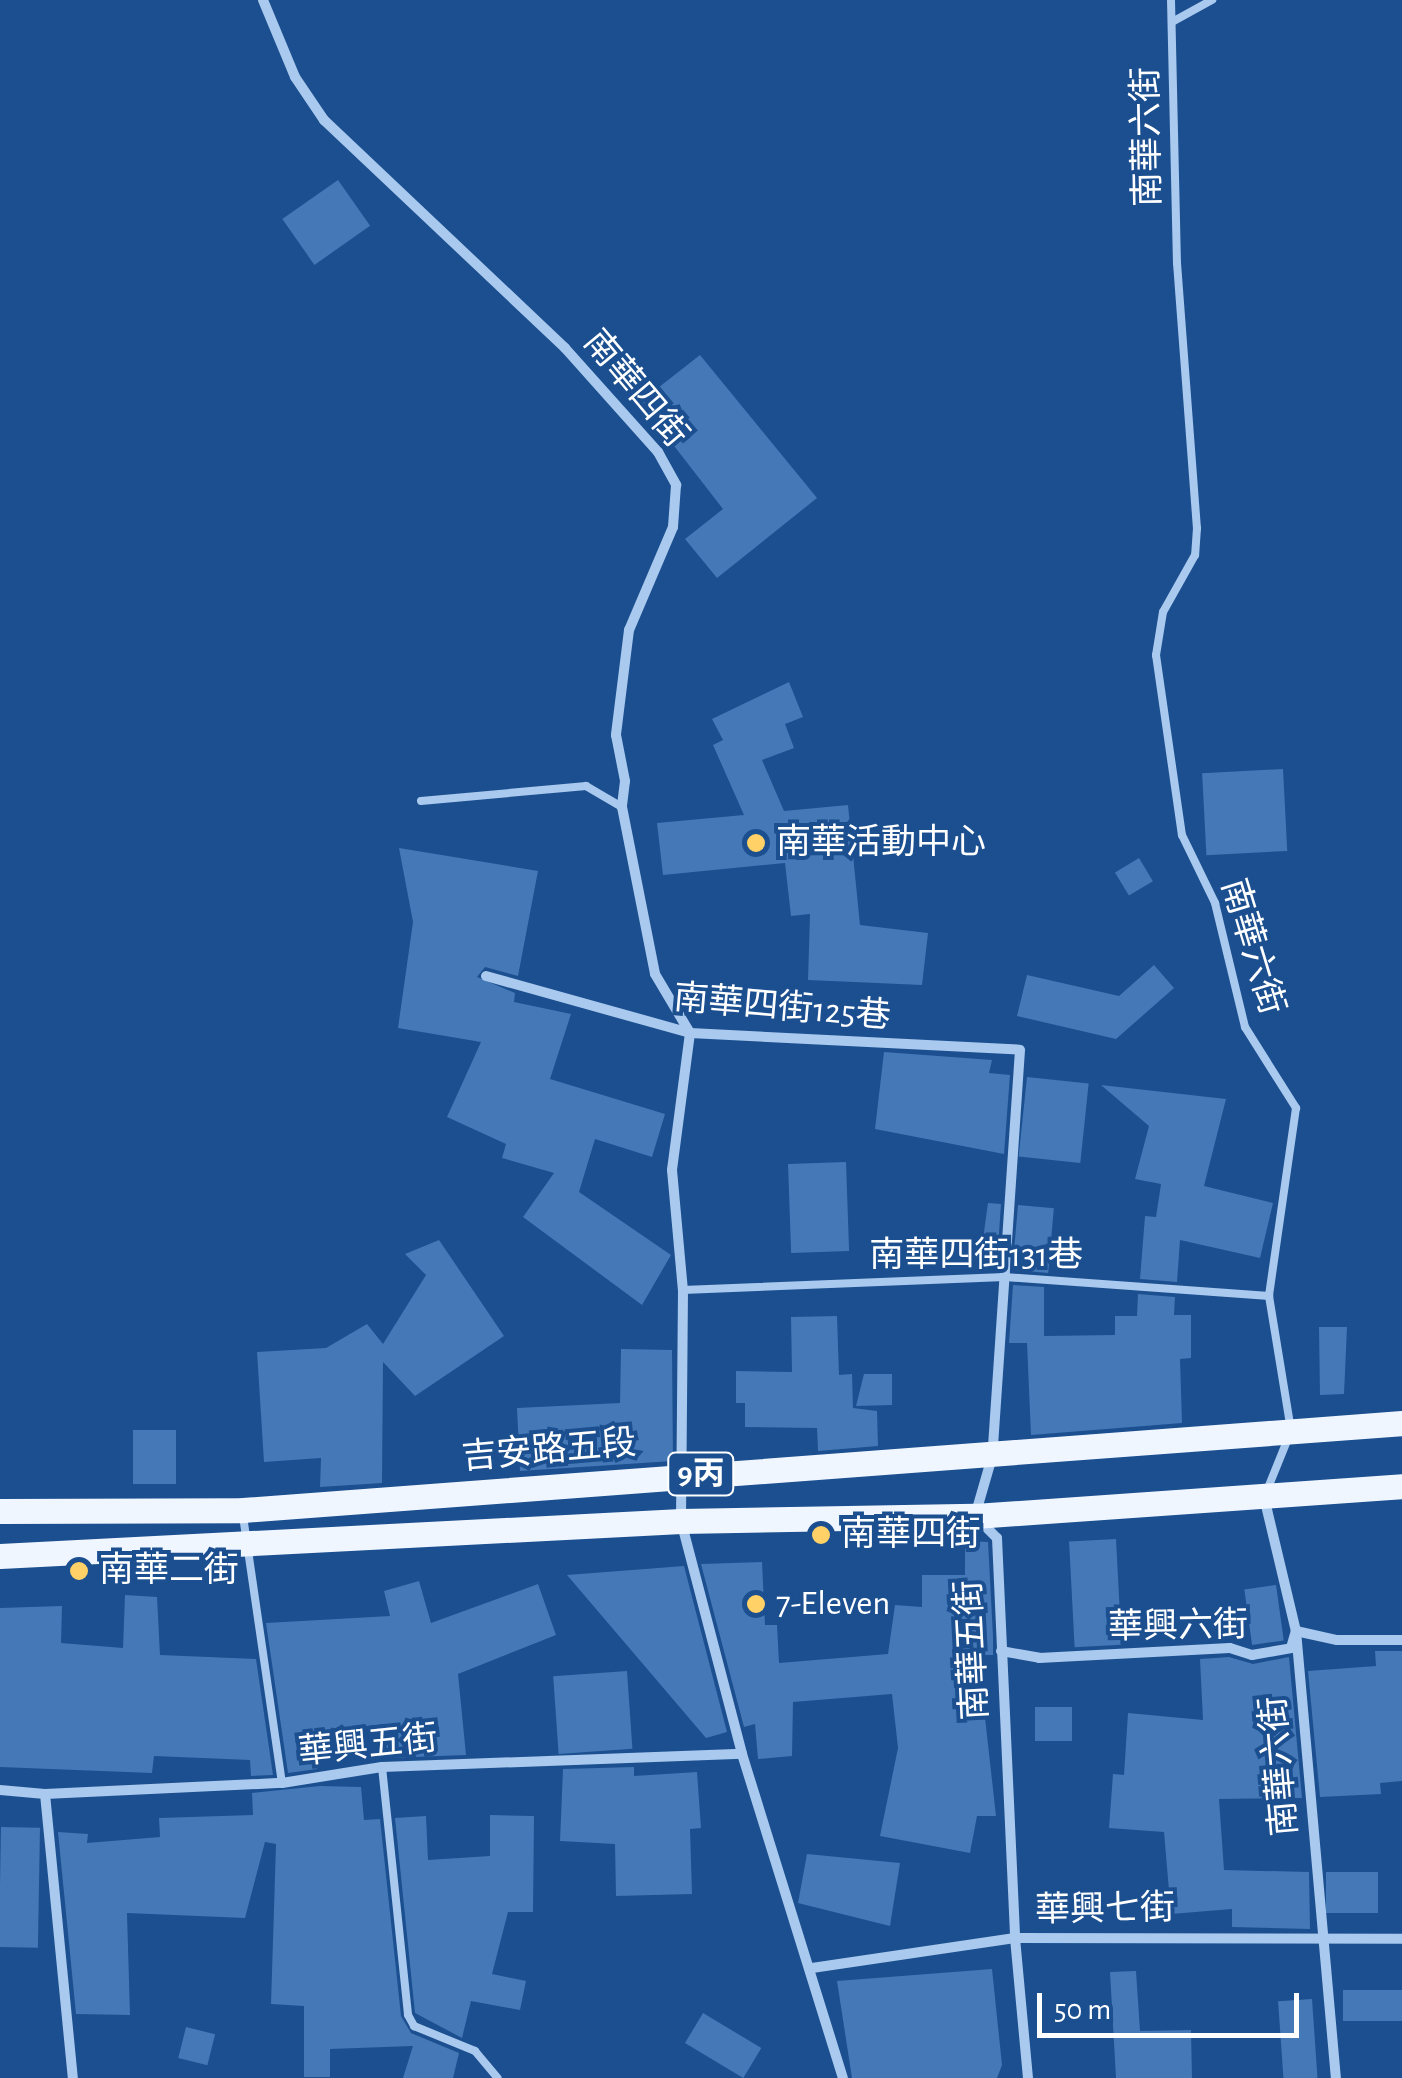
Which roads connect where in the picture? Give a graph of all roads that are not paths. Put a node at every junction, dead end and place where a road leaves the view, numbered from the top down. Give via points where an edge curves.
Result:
1 (263, 0) edge
2 (1171, 0) edge
3 (1212, 0) edge
4 (1172, 22) junction
5 (420, 801) dead end
6 (622, 808) junction
7 (486, 976) dead end
8 (690, 1033) junction
9 (1006, 1277) junction
10 (682, 1290) junction
11 (1270, 1296) junction
12 (1402, 1423) edge
13 (1291, 1431) junction
14 (992, 1458) junction
15 (678, 1476) junction
16 (1402, 1486) edge
17 (1264, 1497) junction
18 (0, 1510) edge
19 (243, 1510) junction
20 (975, 1516) junction
21 (681, 1521) junction
22 (244, 1546) junction
23 (0, 1556) edge
24 (1296, 1630) junction
25 (1402, 1640) edge
26 (1001, 1651) junction
27 (742, 1754) junction
28 (382, 1767) junction
29 (282, 1783) junction
30 (0, 1790) edge
31 (45, 1794) junction
32 (1321, 1935) junction
33 (1014, 1938) junction
34 (1402, 1939) edge
35 (812, 1968) junction
36 (73, 2078) edge
37 (498, 2078) edge
38 (843, 2078) edge
39 (1028, 2078) edge
40 (1336, 2078) edge

1 - 6 street, 南華四街 via 295,76 324,120 565,348 658,452 676,485 673,527 629,630 616,735 626,780
2 - 4 lane, 南華六街
3 - 4 lane
4 - 11 lane, 南華六街 via 1178,262 1197,528 1195,555 1163,612 1156,656 1182,835 1215,903 1245,1027 1296,1108
5 - 6 lane via 586,786
6 - 8 street, 南華四街 via 655,974
7 - 8 street, 南華四街125巷
8 - 9 street, 南華四街125巷 via 1020,1050
8 - 10 street via 672,1170
9 - 10 lane, 南華四街131巷
9 - 11 lane, 南華四街131巷
9 - 14 street
10 - 15 street
11 - 13 lane, 南華六街
12 - 13 main road, 吉安路五段 / 9丙
13 - 14 main road, 吉安路五段 / 9丙
13 - 17 lane
14 - 15 main road, 吉安路五段 / 9丙
14 - 20 street
15 - 19 main road, 吉安路五段 / 9丙
15 - 21 street
16 - 17 main road, 9丙
17 - 20 main road, 9丙
17 - 24 street, 南華六街
18 - 19 main road, 吉安路五段 / 9丙
19 - 22 lane
20 - 21 main road, 9丙
20 - 26 street, 南華五街 via 996,1538
21 - 22 main road, 9丙
21 - 27 street
22 - 23 main road, 9丙
22 - 29 lane
24 - 25 street, 華興六街 via 1337,1640
24 - 26 street, 華興六街 via 1292,1648 1252,1655 1230,1648 1039,1658
24 - 32 street, 南華六街
26 - 33 street, 南華五街
27 - 28 street, 華興五街
27 - 35 street
28 - 29 street, 華興五街
28 - 37 lane via 404,2002 414,2026 475,2051
29 - 31 street, 華興五街
30 - 31 street, 華興五街
31 - 36 street
32 - 33 street, 華興七街
32 - 34 street, 華興七街
32 - 40 street, 南華六街
33 - 35 street, 華興七街
33 - 39 street, 南華五街
35 - 38 street

